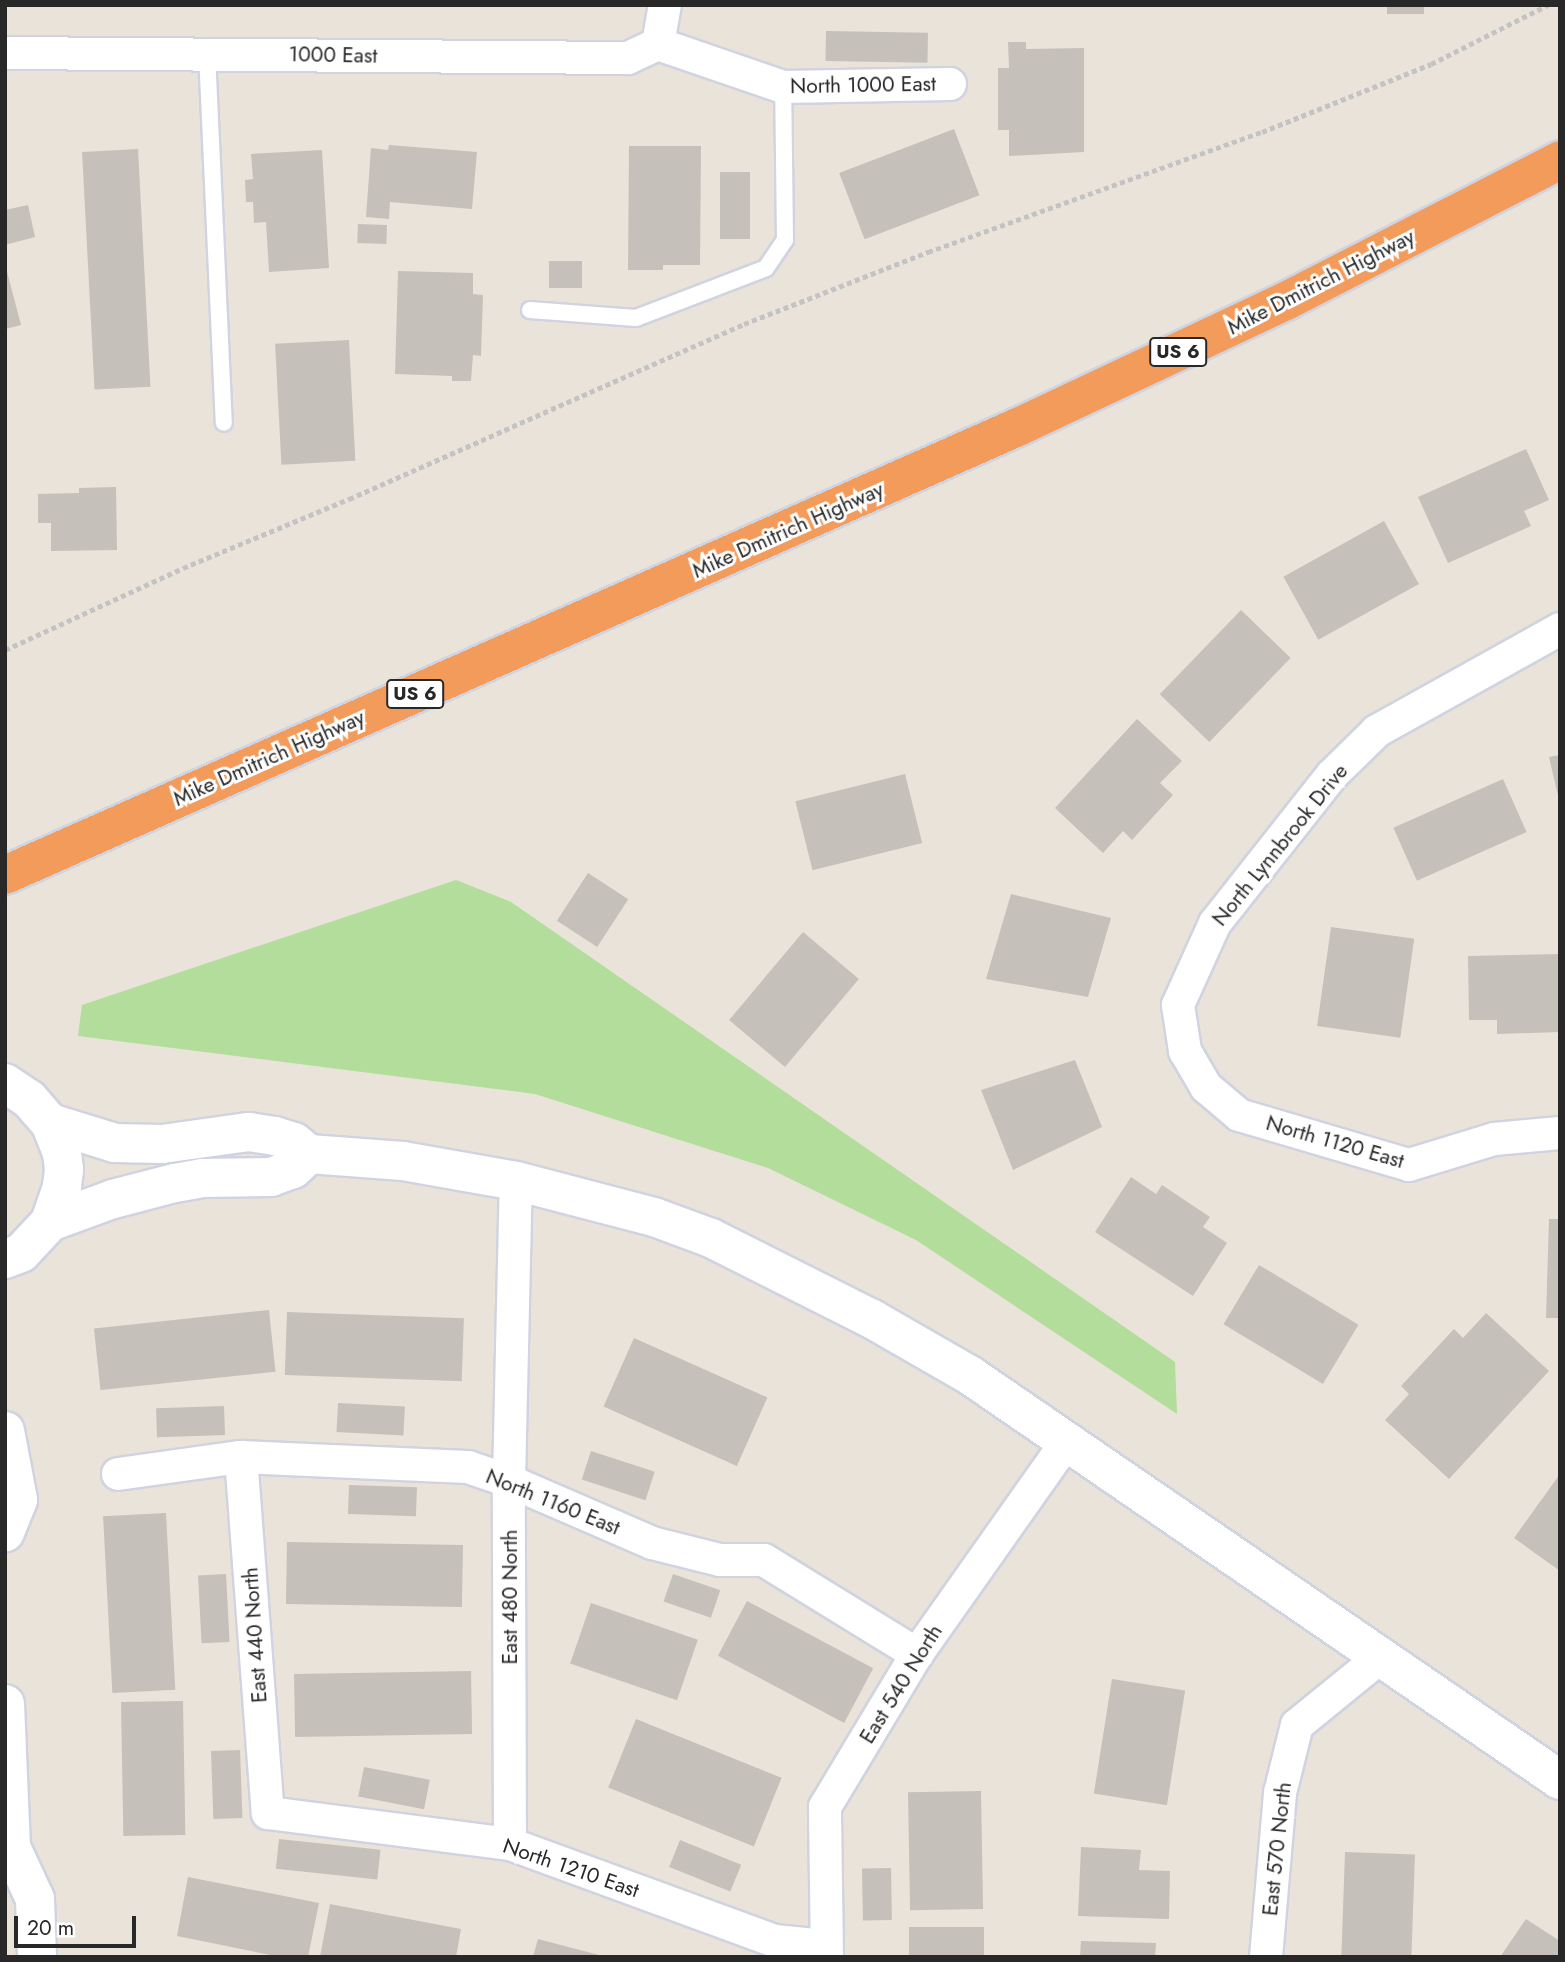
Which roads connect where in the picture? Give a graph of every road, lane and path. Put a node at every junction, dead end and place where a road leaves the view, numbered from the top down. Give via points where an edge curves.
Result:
1 (664, 5) edge
2 (1548, 5) edge
3 (658, 44) junction
4 (5, 53) edge
5 (207, 53) junction
6 (950, 84) dead end
7 (783, 87) junction
8 (1560, 160) edge
9 (530, 310) dead end
10 (224, 423) dead end
11 (1560, 629) edge
12 (5, 650) edge
13 (5, 875) edge
14 (1178, 1004) joint
15 (5, 1083) edge
16 (50, 1123) junction
17 (1560, 1133) edge
18 (309, 1154) junction
19 (516, 1181) junction
20 (50, 1222) junction
21 (13, 1256) edge
22 (5, 1288) edge
23 (5, 1431) edge
24 (1066, 1441) junction
25 (241, 1457) junction
26 (118, 1474) dead end
27 (509, 1481) junction
28 (5, 1532) edge
29 (917, 1654) junction
30 (1382, 1656) junction
31 (5, 1704) edge
32 (1560, 1780) edge
33 (268, 1813) joint
34 (510, 1844) junction
35 (8, 1853) edge
36 (826, 1952) edge
37 (37, 1957) edge
38 (1266, 1957) edge

1 - 3 street
2 - 12 path via 1430,64 1262,132 928,252 744,324
3 - 5 street, 1000 East via 628,58
3 - 7 street, North 1000 East
4 - 5 street, 1000 East
5 - 10 lane
6 - 7 street, North 1000 East
7 - 9 lane via 785,240 766,268 636,318
8 - 13 highway, Mike Dmitrich Highway / US 6 via 1286,302 1018,427
11 - 14 street, North Lynnbrook Drive via 1377,731 1332,775 1215,923
14 - 17 street, North 1120 East via 1185,1051 1206,1087 1239,1115 1409,1166 1494,1139
15 - 16 main road via 29,1099
16 - 18 main road via 99,1140 144,1145 249,1132 294,1142
16 - 20 main road via 64,1170
18 - 19 main road via 403,1161
18 - 20 main road via 293,1169 271,1177 174,1183
19 - 24 main road via 654,1217 711,1238 872,1319 971,1376
19 - 27 street, East 480 North
20 - 21 main road
21 - 22 main road
23 - 28 main road via 18,1500
24 - 29 street, East 540 North
24 - 30 main road
25 - 26 street, North 1160 East
25 - 27 street, North 1160 East via 468,1467
25 - 33 street, East 440 North
27 - 29 street, North 1160 East via 652,1543 720,1560 764,1560
27 - 34 street, East 480 North
29 - 36 street, East 540 North via 825,1807
30 - 32 main road
30 - 38 street, East 570 North via 1297,1725 1280,1793
31 - 35 main road
33 - 34 street, North 1210 East
34 - 36 street, North 1210 East via 775,1941
35 - 37 main road via 35,1899

